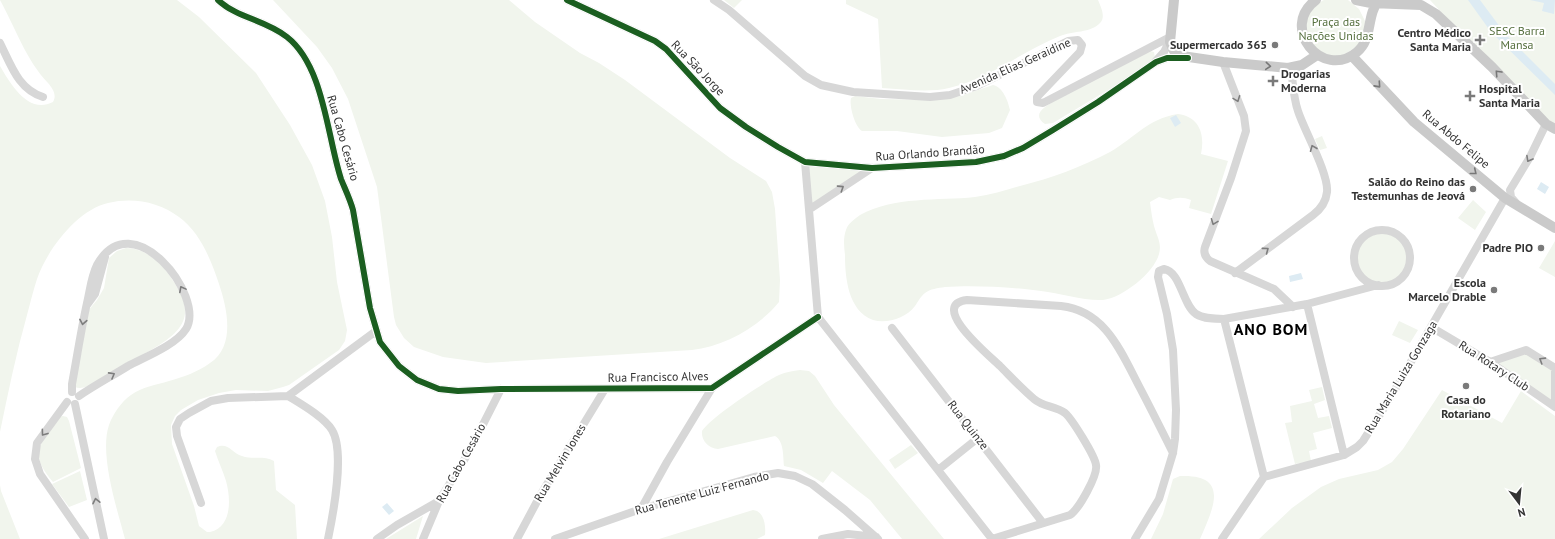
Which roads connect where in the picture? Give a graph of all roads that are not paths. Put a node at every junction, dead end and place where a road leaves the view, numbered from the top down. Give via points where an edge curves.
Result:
1 (218, 0) edge
2 (567, 0) edge
3 (714, 0) edge
4 (1174, 0) edge
5 (1316, 0) edge
6 (1355, 0) edge
7 (1378, 2) edge
8 (1369, 26) junction
9 (1170, 39) junction
10 (0, 43) edge
11 (1317, 55) junction
12 (1352, 56) junction
13 (1188, 58) junction
14 (1223, 62) junction
15 (1150, 66) junction
16 (1291, 68) junction
17 (43, 97) dead end
18 (1546, 124) junction
19 (1555, 130) edge
20 (805, 162) junction
21 (872, 168) junction
22 (1505, 198) junction
23 (1518, 205) junction
24 (810, 209) junction
25 (1555, 228) edge
26 (1235, 273) junction
27 (1378, 285) junction
28 (1307, 304) junction
29 (1293, 307) junction
30 (818, 317) junction
31 (1224, 319) junction
32 (1431, 327) junction
33 (892, 328) dead end
34 (376, 331) junction
35 (1490, 362) junction
36 (712, 388) junction
37 (501, 389) junction
38 (604, 389) junction
39 (75, 394) junction
40 (288, 396) junction
41 (71, 403) junction
42 (1555, 406) edge
43 (978, 438) junction
44 (1173, 453) junction
45 (1344, 455) junction
46 (938, 470) junction
47 (1264, 476) junction
48 (439, 501) junction
49 (201, 503) dead end
50 (641, 509) junction
51 (1043, 523) junction
52 (878, 538) edge
53 (85, 539) edge
54 (104, 539) edge
55 (328, 539) edge
56 (377, 539) edge
57 (423, 539) edge
58 (517, 539) edge
59 (555, 539) edge
60 (822, 539) edge
61 (992, 539) edge
62 (1135, 539) edge
63 (1222, 539) edge

1 - 34 street, Rua Cabo Cesário via 234,11 276,29 296,44 304,55 317,84 342,180 353,210
2 - 20 street, Rua São Jorge via 655,41 666,49 732,118
3 - 9 street, Avenida Elias Geraidine via 805,76 822,85 853,92 930,97 950,95 976,86 1068,41 1076,40 1081,44 1080,52 1040,92 1037,102 1041,103
4 - 9 main road
5 - 11 main road via 1306,12 1302,30 1308,47
6 - 7 main road
6 - 8 main road via 1364,9
7 - 8 main road
18 -> 7 main road via 1492,67 1436,14 1421,5
8 - 12 main road via 1365,43
9 - 13 main road via 1170,46 1174,51
9 - 15 street via 1164,52
10 - 17 street via 23,85
11 - 12 main road via 1328,60
11 - 16 main road
12 -> 22 main road, Rua Abdo Felipe via 1414,122
13 - 14 main road
13 - 15 street via 1164,59
14 -> 16 main road
14 -> 26 street via 1244,116 1246,131 1204,253 1210,261
15 - 21 street, Rua Orlando Brandão via 1024,148 1004,156 976,162
26 -> 16 street via 1316,212 1326,198 1325,178 1297,109
18 - 19 main road
18 -> 23 street via 1510,190 1511,197
20 - 21 street, Rua Orlando Brandão
20 - 24 street
24 -> 21 street, Rua Orlando Brandão
22 - 23 main road, Rua Abdo Felipe
22 - 32 street, Rua Maria Luiza Gonzaga
23 - 25 main road, Rua Abdo Felipe
24 - 30 street
26 - 29 street via 1274,289
27 - 27 street via 1389,285 1401,278 1406,273 1410,260 1404,240 1395,233 1384,230 1365,236 1355,253 1355,263 1361,276 1368,282
27 - 28 street
28 - 29 street
28 - 45 street
29 - 31 street
30 - 36 street, Rua Francisco Alves
30 - 46 street
31 - 44 street via 1206,318 1195,313 1173,274 1164,269 1159,271 1173,350 1176,427
31 - 47 street
32 - 35 street, Rua Rotary Club
32 - 45 street, Rua Maria Luiza Gonzaga via 1368,434 1357,447
33 - 43 street, Rua Quinze
34 - 37 street, Rua Cabo Cesário via 385,350 399,366 418,380 448,391
34 - 40 street
35 - 42 street, Rua Rotary Club
42 -> 35 street via 1555,368 1526,350
36 - 38 street, Rua Francisco Alves
36 - 50 street
37 - 38 street, Rua Francisco Alves
37 - 48 street, Rua Cabo Cesário via 469,452
38 - 58 street, Rua Melvin Jones
39 -> 39 street via 170,343 184,332 190,320 189,306 182,288 168,267 153,252 140,246 126,244 115,247 101,259 94,271 72,384
39 - 41 street via 79,400
40 - 49 street via 220,399 203,405 180,419 176,427 177,436
40 - 55 street via 330,426 335,437 337,465
41 -> 53 street via 37,443 34,459 40,474
54 -> 41 street
43 - 46 street
43 - 51 street, Rua Quinze
44 - 51 street via 1116,342 1088,314 1061,306 967,300 958,303 954,310 962,329 1035,400 1069,417 1096,464 1095,473 1076,510 1066,517
44 - 62 street via 1159,499
45 - 47 street, Rua Maria Luiza Gonzaga
46 - 61 street
47 - 63 street
48 - 56 street
48 - 57 street, Rua Cabo Cesário
50 - 52 street, Rua Tenente Luiz Fernando via 754,477 784,474 802,478 812,484
50 - 59 street, Rua Tenente Luiz Fernando
51 - 61 street
52 - 60 street via 848,534

